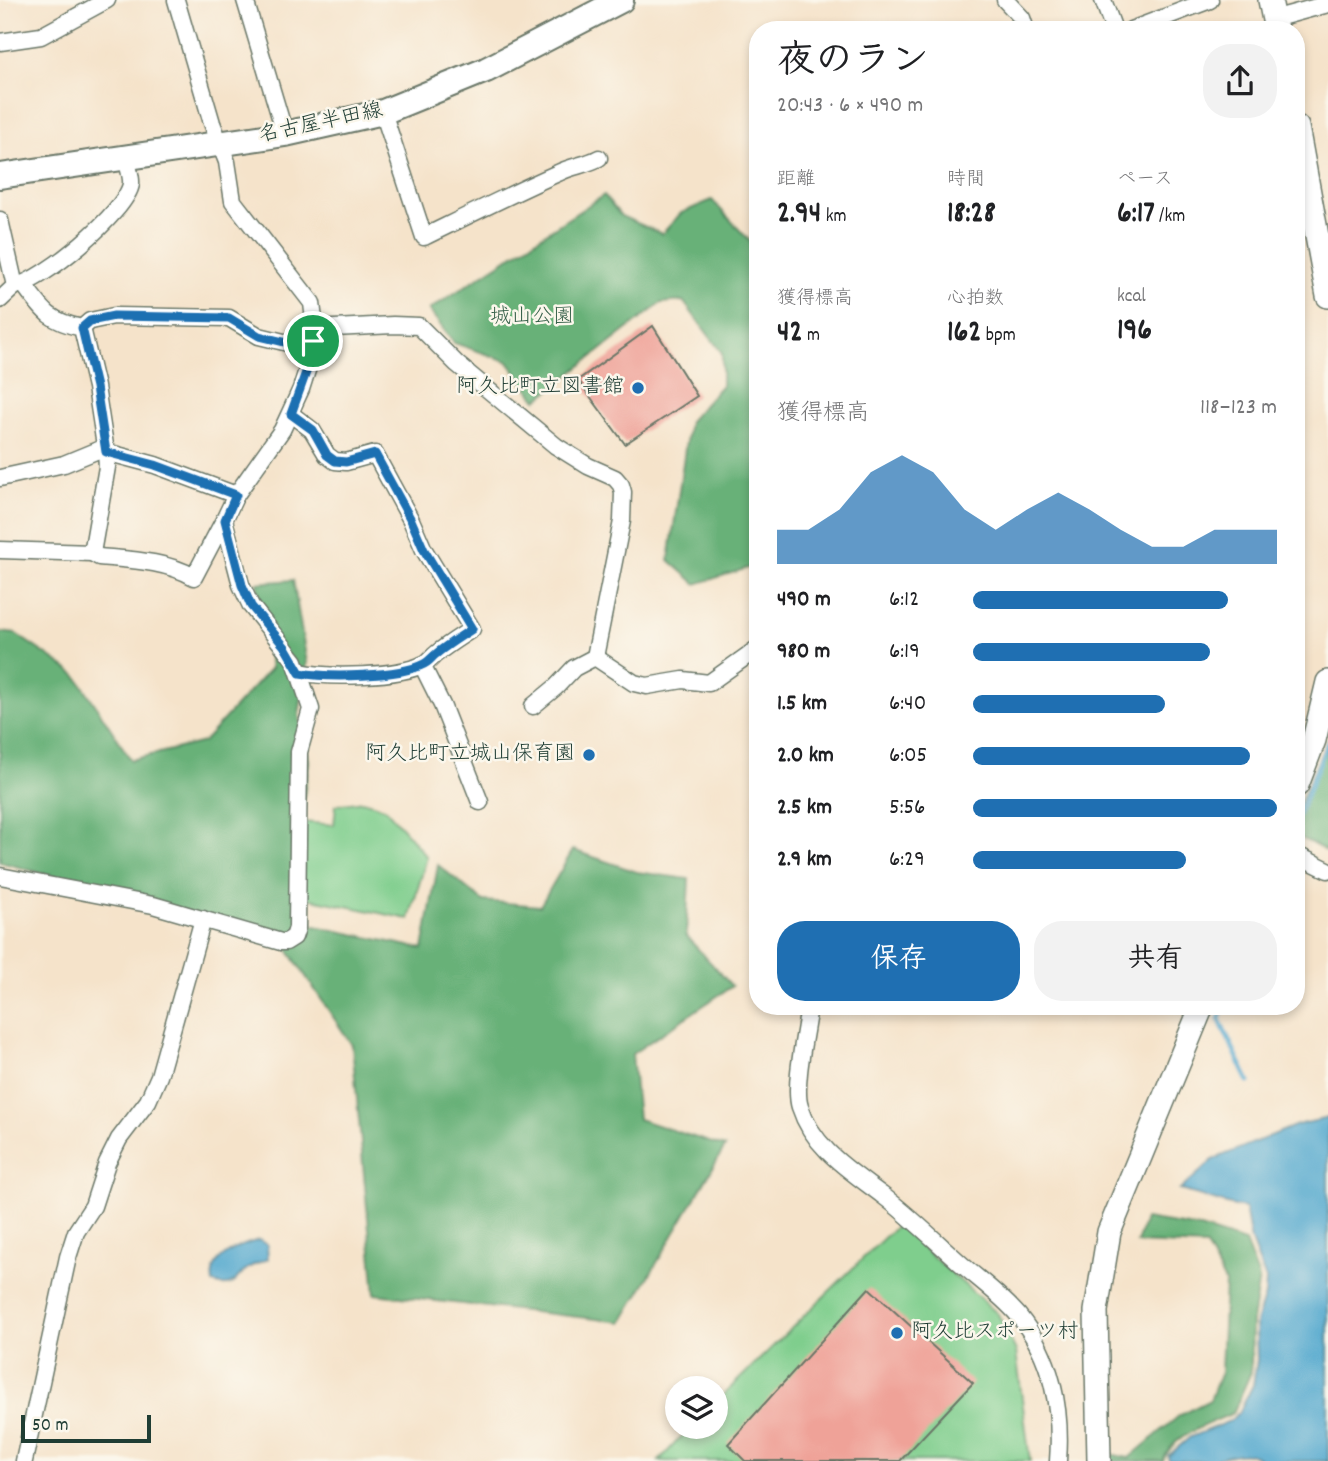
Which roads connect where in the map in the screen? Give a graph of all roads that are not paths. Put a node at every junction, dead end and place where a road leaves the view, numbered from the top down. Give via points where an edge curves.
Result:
1 (107, 0) edge
2 (176, 0) edge
3 (245, 0) edge
4 (621, 0) edge
5 (1005, 0) edge
6 (1103, 0) edge
7 (1210, 0) edge
8 (1328, 4) edge
9 (1273, 16) edge
10 (1023, 21) edge
11 (1111, 21) edge
12 (1155, 21) edge
13 (0, 42) edge
14 (383, 112) junction
15 (285, 134) junction
16 (220, 144) junction
17 (126, 157) junction
18 (599, 158) dead end
19 (1305, 171) edge
20 (0, 176) edge
21 (0, 220) edge
22 (20, 285) junction
23 (1328, 296) edge
24 (0, 300) edge
25 (82, 328) junction
26 (314, 335) junction
27 (291, 414) junction
28 (106, 452) junction
29 (0, 478) edge
30 (236, 495) junction
31 (225, 520) junction
32 (0, 550) edge
33 (92, 553) junction
34 (749, 654) edge
35 (594, 657) junction
36 (422, 665) junction
37 (300, 673) junction
38 (1328, 682) edge
39 (533, 706) dead end
40 (1305, 764) edge
41 (480, 802) dead end
42 (1305, 859) edge
43 (1328, 870) edge
44 (0, 876) edge
45 (203, 919) junction
46 (808, 1015) edge
47 (1198, 1015) edge
48 (1059, 1455) edge
49 (24, 1461) edge
50 (1043, 1461) edge
51 (1098, 1461) edge

1 - 13 street via 41,36
2 - 16 street
3 - 15 street
4 - 14 main road, 名古屋半田線 via 486,70
5 - 10 street
6 - 11 street
7 - 12 street
8 - 9 street
14 - 15 main road, 名古屋半田線
14 - 18 street via 424,237 519,190
15 - 16 main road, 名古屋半田線
16 - 17 main road, 名古屋半田線
16 - 26 street via 233,201 312,303
17 - 20 main road, 名古屋半田線
17 - 22 street via 131,184 114,215 57,263
19 - 23 street
21 - 22 street
22 - 24 street
22 - 25 street via 53,319
25 - 26 street via 90,321 114,316 229,318 259,336 288,343
25 - 28 street
26 - 27 street
26 - 35 street via 419,326 457,364 556,446 615,478 623,492 622,521
27 - 30 street
27 - 36 street via 313,430 335,461 375,454 424,550 467,619 472,629
28 - 29 street via 98,450 64,464
28 - 30 street
28 - 33 street
30 - 31 street
31 - 33 street via 194,577 150,562
31 - 37 street via 251,606
32 - 33 street
34 - 35 street via 709,682 683,680 647,686 634,683
35 - 39 street via 574,668
36 - 37 street via 393,672
36 - 41 street
37 - 45 street via 311,709 299,752 294,937 281,942
38 - 40 street
42 - 43 street
44 - 45 street
45 - 49 street via 159,1076 107,1163 93,1206 68,1257
46 - 48 street via 798,1100 813,1137 1017,1313 1040,1348 1055,1393
47 - 51 street via 1109,1232 1096,1311
48 - 50 street

